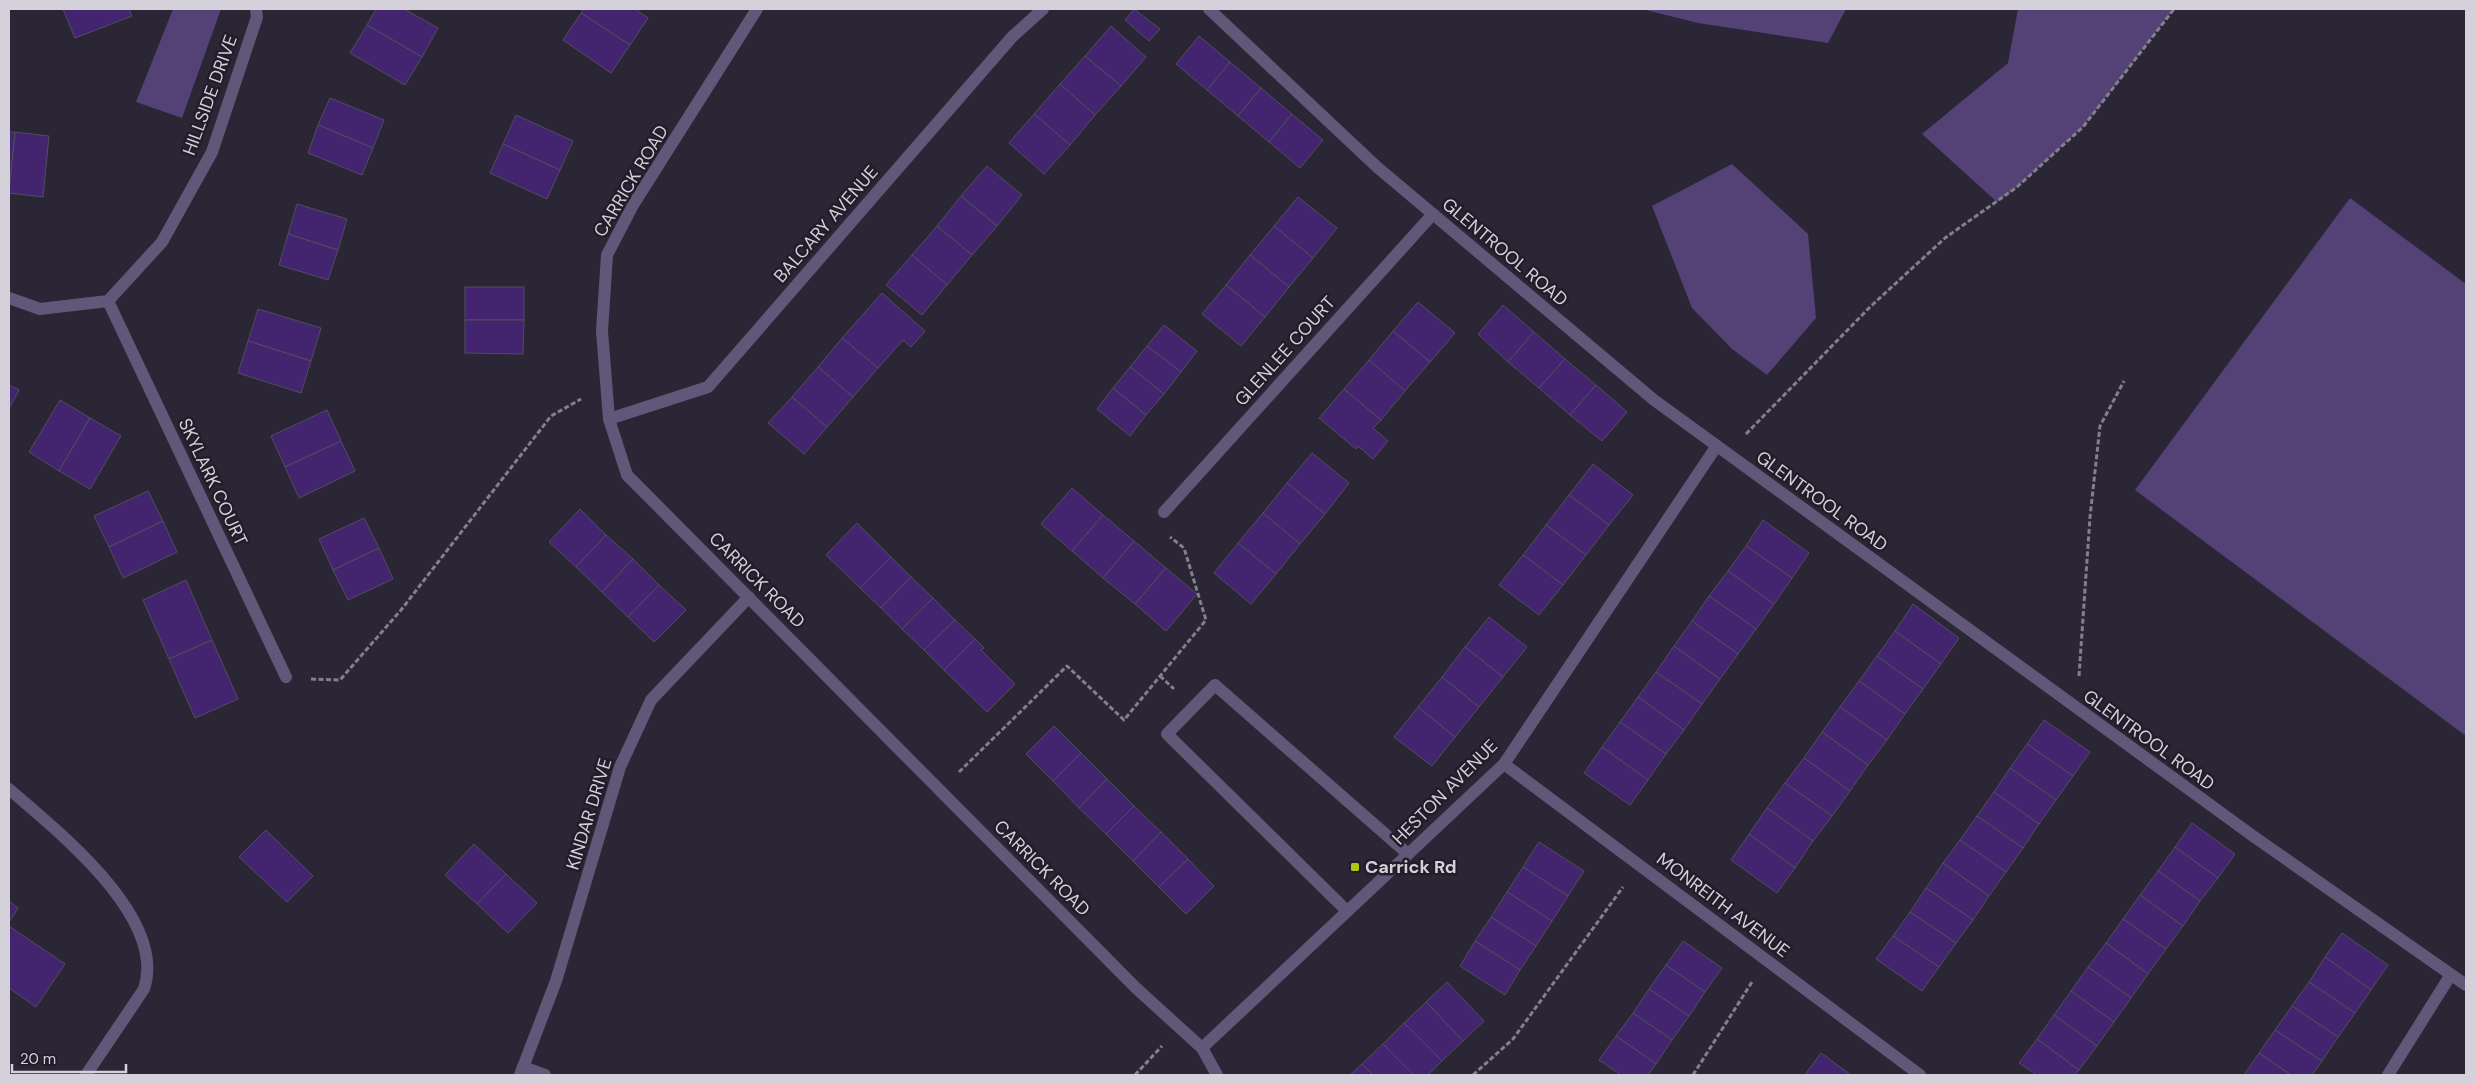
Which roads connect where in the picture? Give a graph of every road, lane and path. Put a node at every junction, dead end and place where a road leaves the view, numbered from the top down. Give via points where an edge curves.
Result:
1 (256, 9) edge
2 (757, 9) edge
3 (1043, 9) edge
4 (1209, 9) edge
5 (2174, 9) edge
6 (1433, 214) junction
7 (9, 298) edge
8 (108, 301) junction
9 (2124, 381) dead end
10 (606, 386) junction
11 (608, 419) junction
12 (1721, 450) junction
13 (1164, 512) joint
14 (749, 597) junction
15 (286, 678) joint
16 (2077, 709) junction
17 (1504, 764) junction
18 (9, 789) edge
19 (941, 791) junction
20 (1408, 854) junction
21 (1639, 864) junction
22 (1347, 911) junction
23 (1766, 960) junction
24 (2450, 976) junction
25 (2466, 985) edge
26 (1178, 1028) junction
27 (1202, 1048) junction
28 (522, 1071) edge
29 (86, 1075) edge
30 (545, 1075) edge
31 (1135, 1075) edge
32 (1217, 1075) edge
33 (1473, 1075) edge
34 (1693, 1075) edge
35 (1920, 1075) edge
36 (2388, 1075) edge

1 - 8 street, HILLSIDE DRIVE via 257,17 212,152 162,242
2 - 10 street, CARRICK ROAD via 633,205 607,255 602,331
3 - 11 street, BALCARY AVENUE via 1012,37 708,387
4 - 6 street, GLENTROOL ROAD via 1377,167
5 - 12 path via 2083,127 2017,187 1945,238
6 - 12 street, GLENTROOL ROAD via 1654,400
6 - 13 street, GLENLEE COURT
7 - 8 street via 40,309
8 - 15 street, SKYLARK COURT
9 - 16 path via 2100,426 2090,517
10 - 11 street, CARRICK ROAD
10 - 15 path via 550,416 401,610 340,680
11 - 14 street, CARRICK ROAD via 627,475
12 - 16 street, GLENTROOL ROAD
12 - 17 street, HESTON AVENUE
13 - 19 path via 1153,525 1184,548 1206,620 1124,720 1067,666
14 - 19 street, CARRICK ROAD
14 - 28 street, KINDAR DRIVE via 651,700 620,767 556,981
16 - 24 street, GLENTROOL ROAD
17 - 20 street, HESTON AVENUE
17 - 21 street, MONREITH AVENUE
18 - 29 street via 75,846 119,894 142,940 148,961 149,975 144,989
19 - 26 street, CARRICK ROAD
20 - 22 street, HESTON AVENUE
20 - 22 street via 1215,685 1167,734
21 - 23 street, MONREITH AVENUE
21 - 33 path via 1513,1039
22 - 27 street, HESTON AVENUE
23 - 34 path
23 - 35 street, MONREITH AVENUE
24 - 25 street, GLENTROOL ROAD
24 - 36 street
26 - 27 street, CARRICK ROAD
26 - 31 path
27 - 32 street, CARRICK ROAD
28 - 30 street

